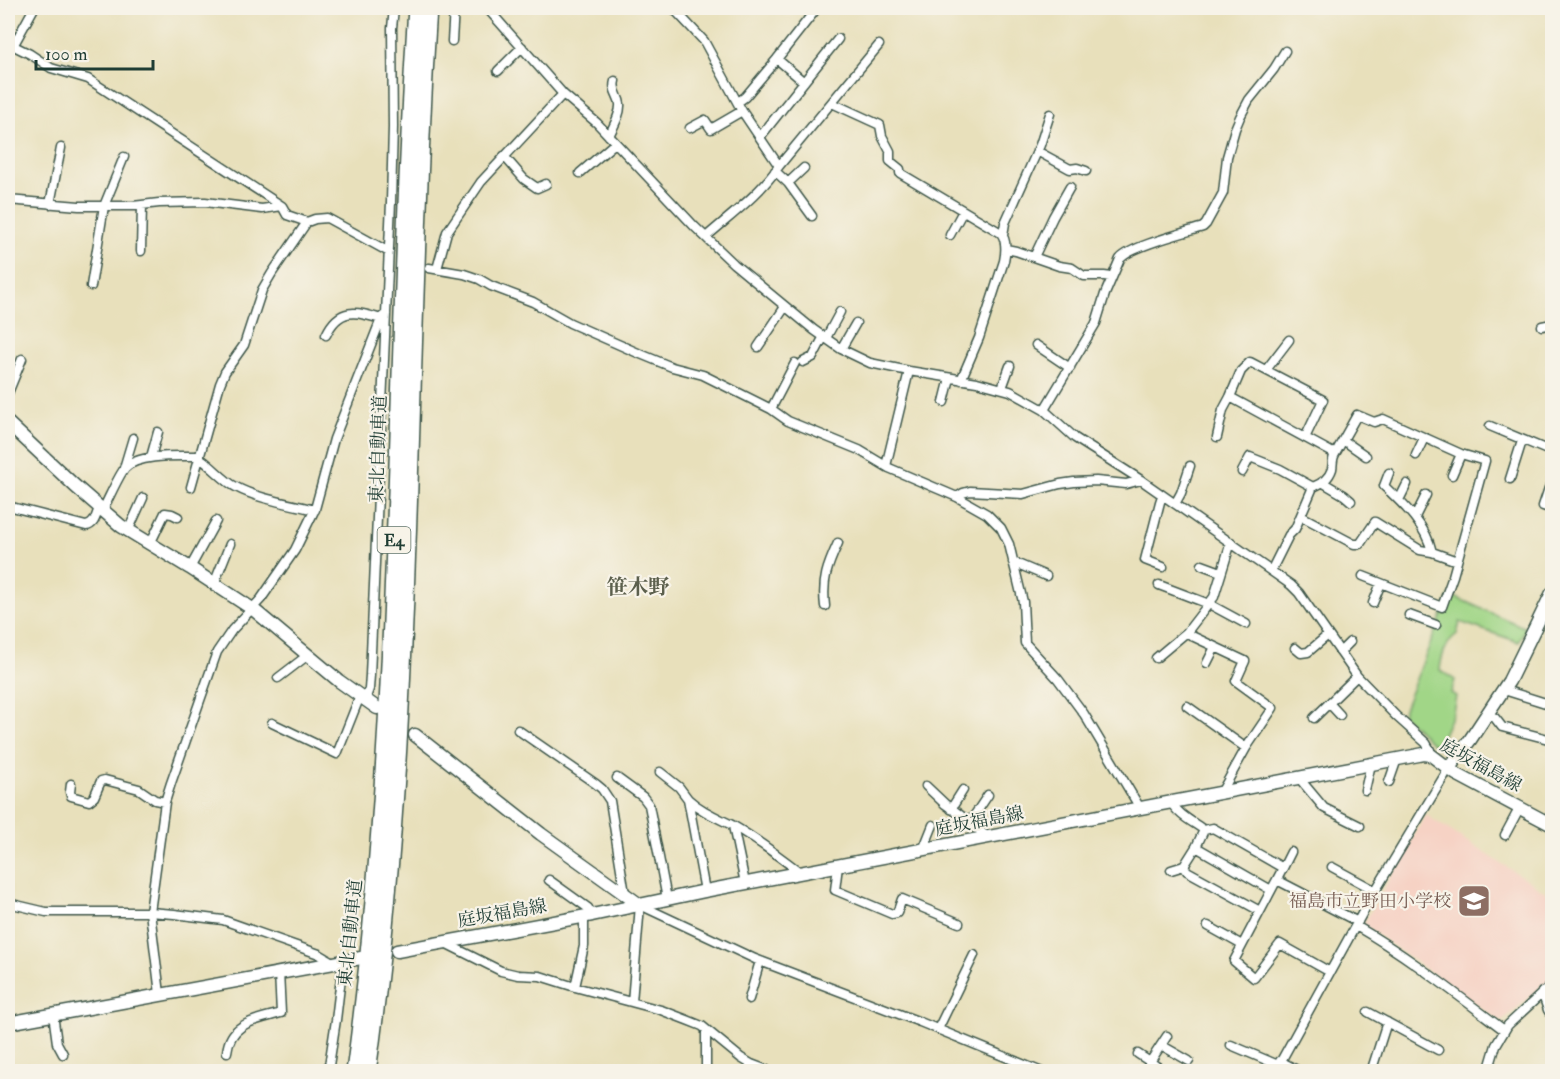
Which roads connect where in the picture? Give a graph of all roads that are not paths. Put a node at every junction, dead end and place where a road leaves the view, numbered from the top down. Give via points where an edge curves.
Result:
1 (34, 8) edge
2 (394, 8) edge
3 (416, 8) edge
4 (429, 8) edge
5 (454, 8) edge
6 (673, 8) edge
7 (817, 8) edge
8 (489, 9) edge
9 (838, 39) dead end
10 (452, 41) dead end
11 (10, 45) edge
12 (879, 45) dead end
13 (522, 47) junction
14 (1285, 51) dead end
15 (777, 59) junction
16 (498, 71) dead end
17 (615, 81) dead end
18 (804, 82) junction
19 (564, 94) junction
20 (832, 103) junction
21 (740, 107) junction
22 (1050, 114) dead end
23 (690, 128) dead end
24 (760, 137) junction
25 (612, 139) junction
26 (61, 148) dead end
27 (1037, 151) junction
28 (504, 156) junction
29 (124, 157) dead end
30 (804, 168) dead end
31 (777, 169) junction
32 (1086, 171) dead end
33 (580, 172) dead end
34 (788, 183) junction
35 (546, 184) dead end
36 (1070, 187) dead end
37 (8, 200) edge
38 (50, 204) junction
39 (142, 205) junction
40 (104, 206) junction
41 (282, 206) junction
42 (963, 211) junction
43 (812, 216) dead end
44 (307, 222) junction
45 (950, 235) dead end
46 (1003, 236) junction
47 (706, 237) junction
48 (1006, 249) junction
49 (141, 251) dead end
50 (389, 252) junction
51 (1034, 257) junction
52 (1112, 278) junction
53 (91, 286) dead end
54 (785, 307) junction
55 (840, 312) dead end
56 (384, 317) junction
57 (856, 323) dead end
58 (1542, 326) dead end
59 (1552, 327) edge
60 (326, 335) dead end
61 (825, 337) junction
62 (1289, 340) dead end
63 (1036, 345) dead end
64 (758, 347) dead end
65 (841, 349) junction
66 (22, 359) dead end
67 (1010, 366) dead end
68 (1070, 368) junction
69 (1266, 370) junction
70 (909, 372) junction
71 (950, 378) junction
72 (961, 380) junction
73 (1002, 388) junction
74 (8, 393) edge
75 (1230, 398) junction
76 (944, 402) dead end
77 (771, 409) junction
78 (1044, 410) junction
79 (8, 423) edge
80 (1490, 426) dead end
81 (158, 432) dead end
82 (1217, 437) dead end
83 (133, 438) dead end
84 (1305, 438) junction
85 (1424, 438) junction
86 (1343, 440) junction
87 (1522, 441) junction
88 (1552, 453) edge
89 (1335, 454) junction
90 (1461, 454) junction
91 (1416, 455) dead end
92 (1366, 456) dead end
93 (151, 457) junction
94 (200, 457) junction
95 (886, 466) junction
96 (1190, 466) dead end
97 (124, 468) junction
98 (1242, 472) dead end
99 (1389, 473) dead end
100 (1452, 475) dead end
101 (1510, 479) dead end
102 (1141, 480) junction
103 (1322, 482) junction
104 (1407, 484) dead end
105 (191, 487) dead end
106 (1313, 487) junction
107 (1549, 488) dead end
108 (1426, 495) dead end
109 (1162, 496) junction
110 (957, 497) junction
111 (143, 498) dead end
112 (1399, 500) junction
113 (1351, 501) dead end
114 (1175, 504) junction
115 (8, 506) edge
116 (100, 509) junction
117 (1552, 509) edge
118 (315, 510) junction
119 (178, 516) dead end
120 (1301, 516) junction
121 (1415, 517) junction
122 (216, 521) dead end
123 (128, 531) junction
124 (1230, 542) junction
125 (838, 543) dead end
126 (150, 544) junction
127 (230, 544) dead end
128 (1432, 552) junction
129 (1457, 561) junction
130 (1013, 562) junction
131 (1202, 565) dead end
132 (1163, 567) dead end
133 (190, 568) junction
134 (1272, 571) junction
135 (1221, 572) junction
136 (1046, 576) dead end
137 (1363, 576) dead end
138 (1381, 583) junction
139 (214, 584) junction
140 (1159, 585) dead end
141 (1552, 597) edge
142 (1374, 603) dead end
143 (1209, 604) junction
144 (825, 606) dead end
145 (251, 608) junction
146 (1409, 615) dead end
147 (1246, 624) dead end
148 (1436, 625) dead end
149 (1187, 632) junction
150 (1328, 634) junction
151 (1350, 642) dead end
152 (1215, 647) junction
153 (1295, 648) dead end
154 (1340, 651) junction
155 (308, 655) junction
156 (1156, 658) dead end
157 (1207, 663) dead end
158 (1357, 675) junction
159 (278, 678) dead end
160 (1504, 690) junction
161 (363, 698) junction
162 (1329, 703) junction
163 (1552, 705) edge
164 (1186, 706) dead end
165 (376, 708) dead end
166 (1488, 714) junction
167 (1340, 715) dead end
168 (1314, 718) dead end
169 (272, 723) dead end
170 (518, 730) dead end
171 (415, 735) dead end
172 (1552, 740) edge
173 (1246, 748) junction
174 (1431, 755) junction
175 (1398, 759) junction
176 (1371, 764) junction
177 (1449, 768) junction
178 (660, 772) dead end
179 (617, 778) dead end
180 (1297, 781) junction
181 (1389, 782) dead end
182 (72, 784) dead end
183 (926, 786) dead end
184 (963, 790) dead end
185 (1365, 790) dead end
186 (1221, 793) junction
187 (988, 795) dead end
188 (688, 799) junction
189 (165, 802) junction
190 (1171, 802) junction
191 (1520, 807) junction
192 (1140, 808) junction
193 (951, 809) junction
194 (1551, 821) edge
195 (970, 822) junction
196 (933, 825) dead end
197 (733, 826) junction
198 (1360, 826) dead end
199 (1204, 830) junction
200 (1505, 835) dead end
201 (989, 837) junction
202 (1196, 848) junction
203 (926, 849) junction
204 (1291, 852) dead end
205 (838, 866) junction
206 (1184, 866) junction
207 (1332, 867) dead end
208 (1283, 868) junction
209 (1171, 870) dead end
210 (801, 873) junction
211 (549, 880) dead end
212 (1277, 880) junction
213 (745, 883) junction
214 (1271, 890) junction
215 (705, 891) junction
216 (1376, 891) junction
217 (625, 894) junction
218 (667, 899) junction
219 (8, 903) edge
220 (640, 905) junction
221 (1260, 911) junction
222 (150, 912) junction
223 (588, 916) junction
224 (958, 923) dead end
225 (1357, 924) junction
226 (1208, 926) dead end
227 (443, 942) junction
228 (1242, 945) junction
229 (397, 951) dead end
230 (974, 955) dead end
231 (361, 958) dead end
232 (760, 961) junction
233 (339, 962) junction
234 (279, 972) junction
235 (1330, 972) junction
236 (1552, 984) edge
237 (575, 987) junction
238 (1542, 992) junction
239 (160, 994) junction
240 (749, 999) dead end
241 (632, 1002) junction
242 (1368, 1012) dead end
243 (53, 1014) junction
244 (1552, 1016) edge
245 (1387, 1022) junction
246 (8, 1023) edge
247 (938, 1029) junction
248 (706, 1030) junction
249 (1504, 1030) junction
250 (1167, 1036) dead end
251 (1231, 1044) dead end
252 (1161, 1045) junction
253 (1438, 1050) dead end
254 (227, 1052) dead end
255 (63, 1054) dead end
256 (1138, 1054) dead end
257 (1189, 1061) dead end
258 (1150, 1062) junction
259 (1278, 1066) edge
260 (328, 1071) edge
261 (354, 1071) edge
262 (368, 1071) edge
263 (706, 1071) edge
264 (772, 1071) edge
265 (1042, 1071) edge
266 (1155, 1071) edge
267 (1301, 1071) edge
268 (1371, 1071) edge
269 (1488, 1071) edge

1 - 11 street
2 - 50 street
3 - 261 highway, 東北自動車道 / E4 via 388,683 376,871
4 - 262 highway, 東北自動車道 / E4 via 398,756
5 - 10 street
6 - 21 street via 704,41
7 - 15 street
8 - 13 street
9 - 18 street
11 - 41 street via 51,68 88,79
12 - 20 street
13 - 16 street
13 - 19 street
14 - 52 street via 1240,117 1227,157 1223,193 1206,224 1126,253
15 - 18 street
15 - 21 street
17 - 25 street via 613,88 620,112
18 - 24 street
19 - 25 street
19 - 28 street
20 - 31 street
20 - 42 street via 880,125 890,161 900,168 900,173
21 - 23 street via 711,129 705,120
21 - 24 street
22 - 27 street
24 - 31 street
25 - 33 street
25 - 47 street
26 - 38 street
27 - 32 street via 1070,169
27 - 46 street
28 - 35 street via 537,188
28 - 77 street via 451,225 433,269 479,279 627,348 703,375
29 - 40 street
30 - 34 street
31 - 34 street
31 - 47 street
34 - 43 street
36 - 51 street
37 - 38 street
38 - 40 street
39 - 40 street
39 - 41 street via 205,202 262,209
39 - 49 street
40 - 53 street
41 - 44 street via 287,215
42 - 45 street
42 - 46 street
44 - 50 street via 327,218
44 - 94 street via 262,290 244,345 220,384
46 - 48 street
47 - 54 street
48 - 51 street
48 - 72 street via 979,338
50 - 56 street via 392,266
51 - 52 street via 1072,268 1084,276
52 - 68 street via 1096,323
54 - 61 street
54 - 64 street
55 - 61 street
56 - 60 street via 345,314
56 - 118 street via 334,439
56 - 161 street via 370,675 369,689
57 - 65 street
58 - 59 street
61 - 65 street
61 - 77 street via 813,357 799,363
62 - 69 street
63 - 68 street
65 - 70 street via 870,363
66 - 74 street
67 - 73 street
68 - 78 street
69 - 75 street via 1250,362 1241,371
69 - 84 street via 1323,400
70 - 71 street
70 - 95 street
71 - 72 street
71 - 76 street
72 - 73 street
73 - 78 street
75 - 82 street
75 - 84 street
77 - 95 street via 788,421 852,446
78 - 102 street via 1075,438
79 - 116 main road
80 - 87 street
81 - 93 street
83 - 97 street
84 - 89 street
85 - 86 street via 1383,419 1374,422 1358,415
85 - 90 street
85 - 91 street
86 - 89 street
86 - 92 street
87 - 88 street
87 - 101 street
89 - 103 street via 1332,468
90 - 100 street
90 - 129 street via 1485,461
93 - 94 street
93 - 97 street
94 - 105 street
94 - 118 street via 238,488
95 - 110 street
96 - 114 street
97 - 116 street
98 - 106 street via 1250,457
99 - 112 street via 1384,486
102 - 109 street
102 - 110 street via 1126,484 1074,482 1023,494 970,491
103 - 106 street
103 - 113 street
104 - 112 street
106 - 120 street
107 - 117 street via 1543,506
108 - 121 street
109 - 114 street
109 - 132 street via 1145,560
110 - 130 street via 987,514 1001,528
111 - 123 street
112 - 121 street
114 - 124 street
115 - 116 street via 86,526 94,522
116 - 123 main road
118 - 145 street via 295,550
119 - 126 street via 165,513
120 - 128 street via 1354,544 1360,544 1375,522 1420,550
120 - 134 street
121 - 128 street
122 - 133 street
123 - 126 main road
124 - 134 street
124 - 135 street
125 - 144 street via 825,577
126 - 133 main road
127 - 139 street
128 - 129 street
129 - 138 street via 1442,607
130 - 136 street
130 - 192 street via 1023,602 1025,643 1084,714
131 - 135 street
133 - 139 main road
134 - 150 street via 1299,593
135 - 143 street
137 - 138 street
138 - 142 street
139 - 145 main road
140 - 143 street
141 - 160 main road
143 - 147 street
143 - 149 street
145 - 155 main road
145 - 189 street via 217,652
146 - 148 street
149 - 152 street
149 - 156 street
150 - 153 street via 1308,652
150 - 154 street
151 - 154 street
152 - 157 street
152 - 173 street via 1245,661 1236,681 1273,708
154 - 158 street
155 - 159 street
155 - 161 main road
158 - 162 street
158 - 174 street via 1426,743
160 - 163 street
160 - 166 main road
161 - 165 main road
161 - 169 street via 337,754
162 - 167 street
162 - 168 street
164 - 173 street
166 - 172 street via 1502,727
166 - 177 main road
170 - 217 street via 606,794
171 - 217 main road
173 - 186 street
174 - 175 main road, 庭坂福島線
174 - 177 main road, 庭坂福島線
175 - 176 main road, 庭坂福島線
175 - 181 street
176 - 180 main road, 庭坂福島線
176 - 185 street
177 - 191 main road, 庭坂福島線
177 - 216 street
178 - 188 street
179 - 218 street via 649,805
180 - 186 main road, 庭坂福島線
180 - 198 street via 1324,808
182 - 189 street via 72,796 88,801 105,780 139,789
183 - 193 street
184 - 193 street
186 - 190 main road, 庭坂福島線
187 - 195 street
188 - 197 street
188 - 215 street
189 - 222 street
190 - 192 main road, 庭坂福島線
190 - 199 street
191 - 194 main road, 庭坂福島線
191 - 200 street
192 - 201 main road, 庭坂福島線
193 - 195 street
195 - 201 street
196 - 203 street
197 - 210 street
197 - 213 street
199 - 202 street
199 - 208 street via 1213,828
201 - 203 main road, 庭坂福島線
202 - 206 street
202 - 214 street
203 - 205 main road, 庭坂福島線
204 - 208 street
205 - 210 main road, 庭坂福島線
205 - 224 street via 835,890 892,914 897,913 902,899
206 - 209 street
206 - 221 street
207 - 216 street
208 - 212 street
210 - 213 main road, 庭坂福島線
211 - 223 street via 588,908
212 - 214 street
212 - 225 street
213 - 215 main road, 庭坂福島線
214 - 221 street
215 - 218 main road, 庭坂福島線
216 - 225 street
217 - 220 main road
218 - 220 main road, 庭坂福島線
219 - 222 street via 46,912
220 - 223 main road, 庭坂福島線
220 - 232 street
220 - 241 street
221 - 228 street
222 - 233 street via 224,920
222 - 239 street
223 - 227 main road, 庭坂福島線
223 - 237 street
225 - 235 street
225 - 249 street
226 - 228 street
227 - 229 main road, 庭坂福島線
227 - 237 street via 501,971 540,976
228 - 235 street via 1234,962 1254,978 1280,944
230 - 247 street
231 - 233 main road
232 - 240 street
232 - 247 street
233 - 234 main road
233 - 260 street
234 - 239 main road
234 - 254 street via 281,1013 242,1026 230,1039
235 - 259 street
236 - 238 street
237 - 241 street
238 - 244 street
238 - 249 street
239 - 243 main road
241 - 248 street
242 - 245 street
243 - 246 main road
243 - 255 street via 57,1043
245 - 253 street
245 - 268 street
247 - 265 street
248 - 263 street
248 - 264 street via 741,1058
249 - 269 street
250 - 252 street
251 - 259 street
252 - 257 street
252 - 258 street
256 - 258 street
258 - 266 street via 1158,1067
259 - 267 street

